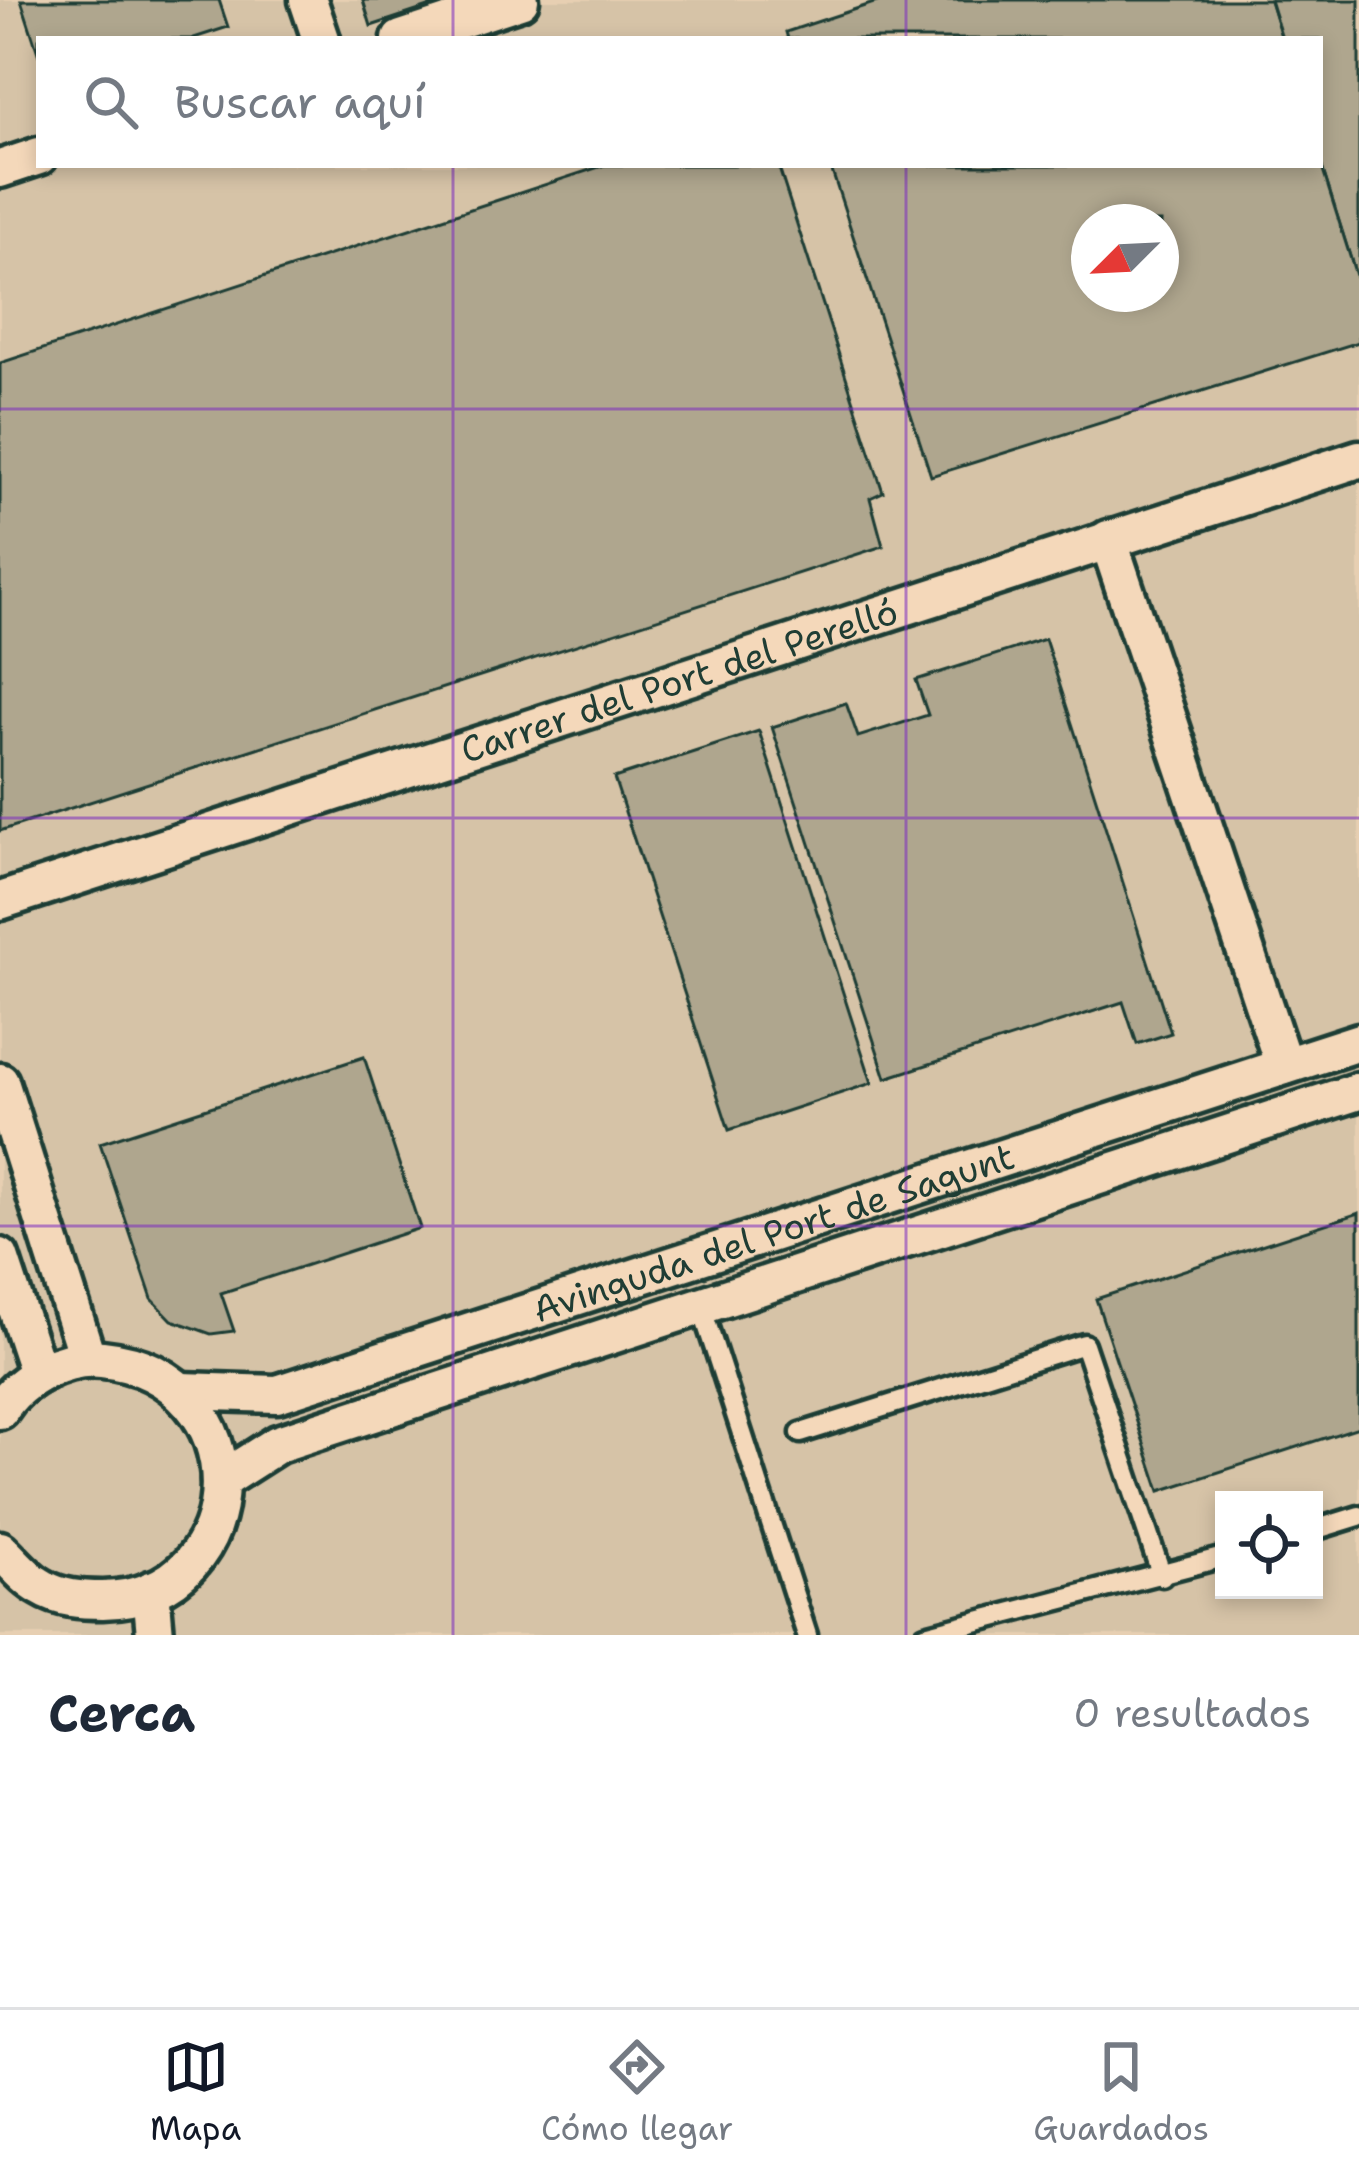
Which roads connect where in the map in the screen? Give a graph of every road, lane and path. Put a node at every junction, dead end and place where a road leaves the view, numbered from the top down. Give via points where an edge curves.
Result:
1 (308, 0) edge
2 (520, 0) edge
3 (320, 36) edge
4 (410, 36) edge
5 (36, 157) edge
6 (0, 169) edge
7 (1359, 459) edge
8 (1108, 539) junction
9 (0, 901) edge
10 (1359, 1042) edge
11 (1285, 1066) junction
12 (0, 1082) edge
13 (1359, 1091) edge
14 (0, 1257) edge
15 (701, 1306) junction
16 (87, 1357) junction
17 (38, 1373) junction
18 (181, 1391) junction
19 (0, 1410) edge
20 (801, 1433) dead end
21 (220, 1481) junction
22 (1359, 1516) edge
23 (1323, 1527) edge
24 (0, 1550) edge
25 (1215, 1560) edge
26 (1162, 1576) junction
27 (151, 1590) junction
28 (155, 1635) edge
29 (807, 1635) edge
30 (925, 1635) edge

1 - 3 street
2 - 4 street
5 - 6 street
7 - 8 street, Carrer del Port del Perelló
8 - 9 street, Carrer del Port del Perelló
8 - 11 street
10 - 11 street, Avinguda del Port de Sagunt
11 - 18 street, Avinguda del Port de Sagunt via 277,1394
12 - 16 street
13 - 15 street, Avinguda del Port de Sagunt
14 - 17 street
15 - 21 street, Avinguda del Port de Sagunt via 278,1444
15 - 29 lane
16 - 17 street
16 - 18 street via 135,1362
17 - 19 street
18 - 21 street via 200,1409 219,1452
20 - 26 lane via 1084,1344
21 - 27 street via 220,1504 201,1550
22 - 23 lane
24 - 27 street via 40,1587 76,1600 128,1600
25 - 26 lane
26 - 30 lane
27 - 28 street

